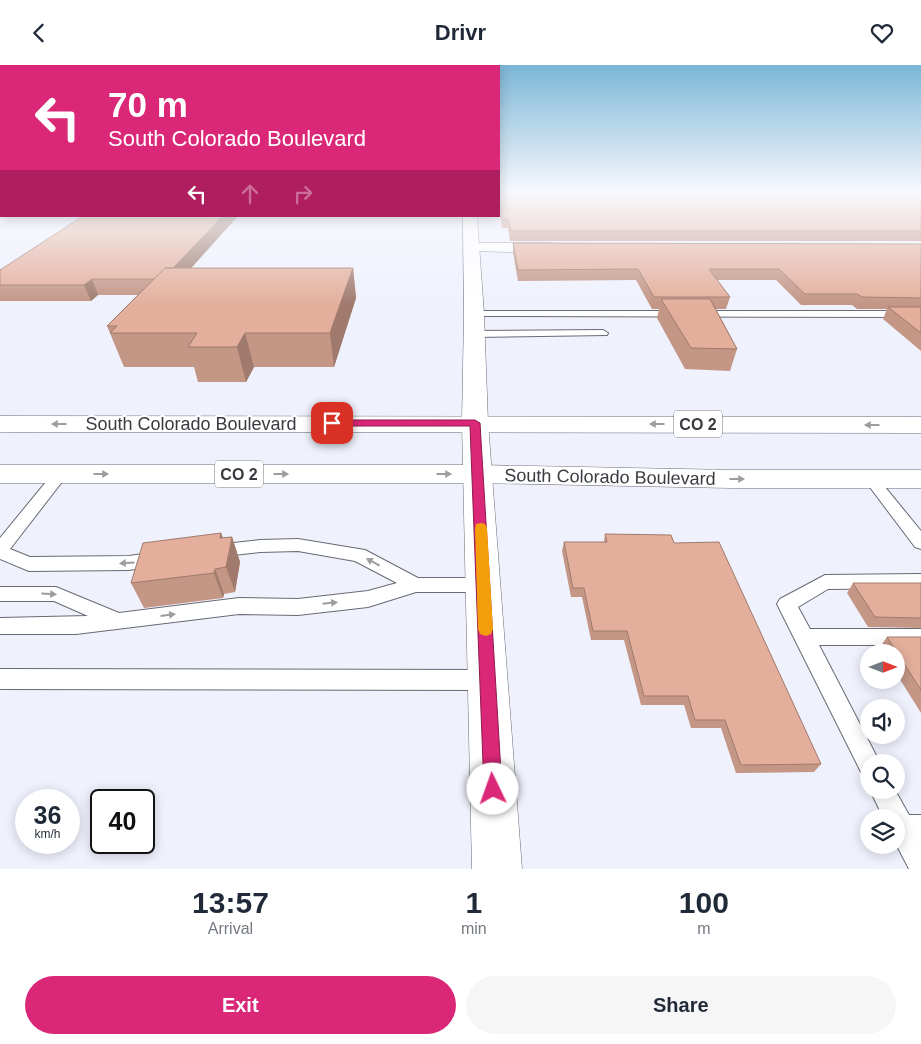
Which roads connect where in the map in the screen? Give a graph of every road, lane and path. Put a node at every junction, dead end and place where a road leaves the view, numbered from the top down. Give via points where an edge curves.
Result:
1 (470, 231) edge
2 (471, 248) junction
3 (566, 248) edge
4 (474, 314) junction
5 (921, 314) edge
6 (603, 333) dead end
7 (474, 334) junction
8 (475, 423) junction
9 (0, 424) edge
10 (921, 425) edge
11 (0, 474) edge
12 (60, 474) junction
13 (478, 474) junction
14 (871, 479) junction
15 (921, 479) edge
16 (921, 543) edge
17 (0, 551) edge
18 (195, 554) edge
19 (176, 557) edge
20 (921, 581) edge
21 (416, 585) junction
22 (484, 585) junction
23 (0, 593) edge
24 (120, 621) junction
25 (0, 626) edge
26 (804, 637) junction
27 (921, 637) edge
28 (0, 679) edge
29 (488, 680) junction
30 (864, 754) edge
31 (889, 799) edge
32 (911, 828) edge
33 (921, 865) edge
34 (497, 869) edge

1 - 2 main road
2 - 3 main road
2 - 4 main road
4 - 5 lane
4 - 7 main road
6 - 7 lane
7 - 8 main road
8 -> 9 main road, South Colorado Boulevard / CO 2
10 -> 8 main road, South Colorado Boulevard / CO 2
8 - 13 main road
11 - 12 main road, South Colorado Boulevard / CO 2
12 -> 13 main road, South Colorado Boulevard / CO 2
12 - 17 lane
13 -> 14 main road, South Colorado Boulevard / CO 2
13 - 22 main road
14 - 15 main road, South Colorado Boulevard / CO 2
14 - 16 lane
19 -> 17 lane via 129,563 29,564
21 -> 18 lane via 359,555 298,545
20 - 26 lane via 825,581 787,604
21 - 22 lane
24 -> 21 lane via 239,606 298,607 368,599
22 - 29 main road
23 -> 24 lane via 56,594
24 - 25 lane via 76,626
26 - 27 lane
26 - 30 lane
28 - 29 lane
29 - 34 main road
31 - 32 lane
32 - 33 lane

